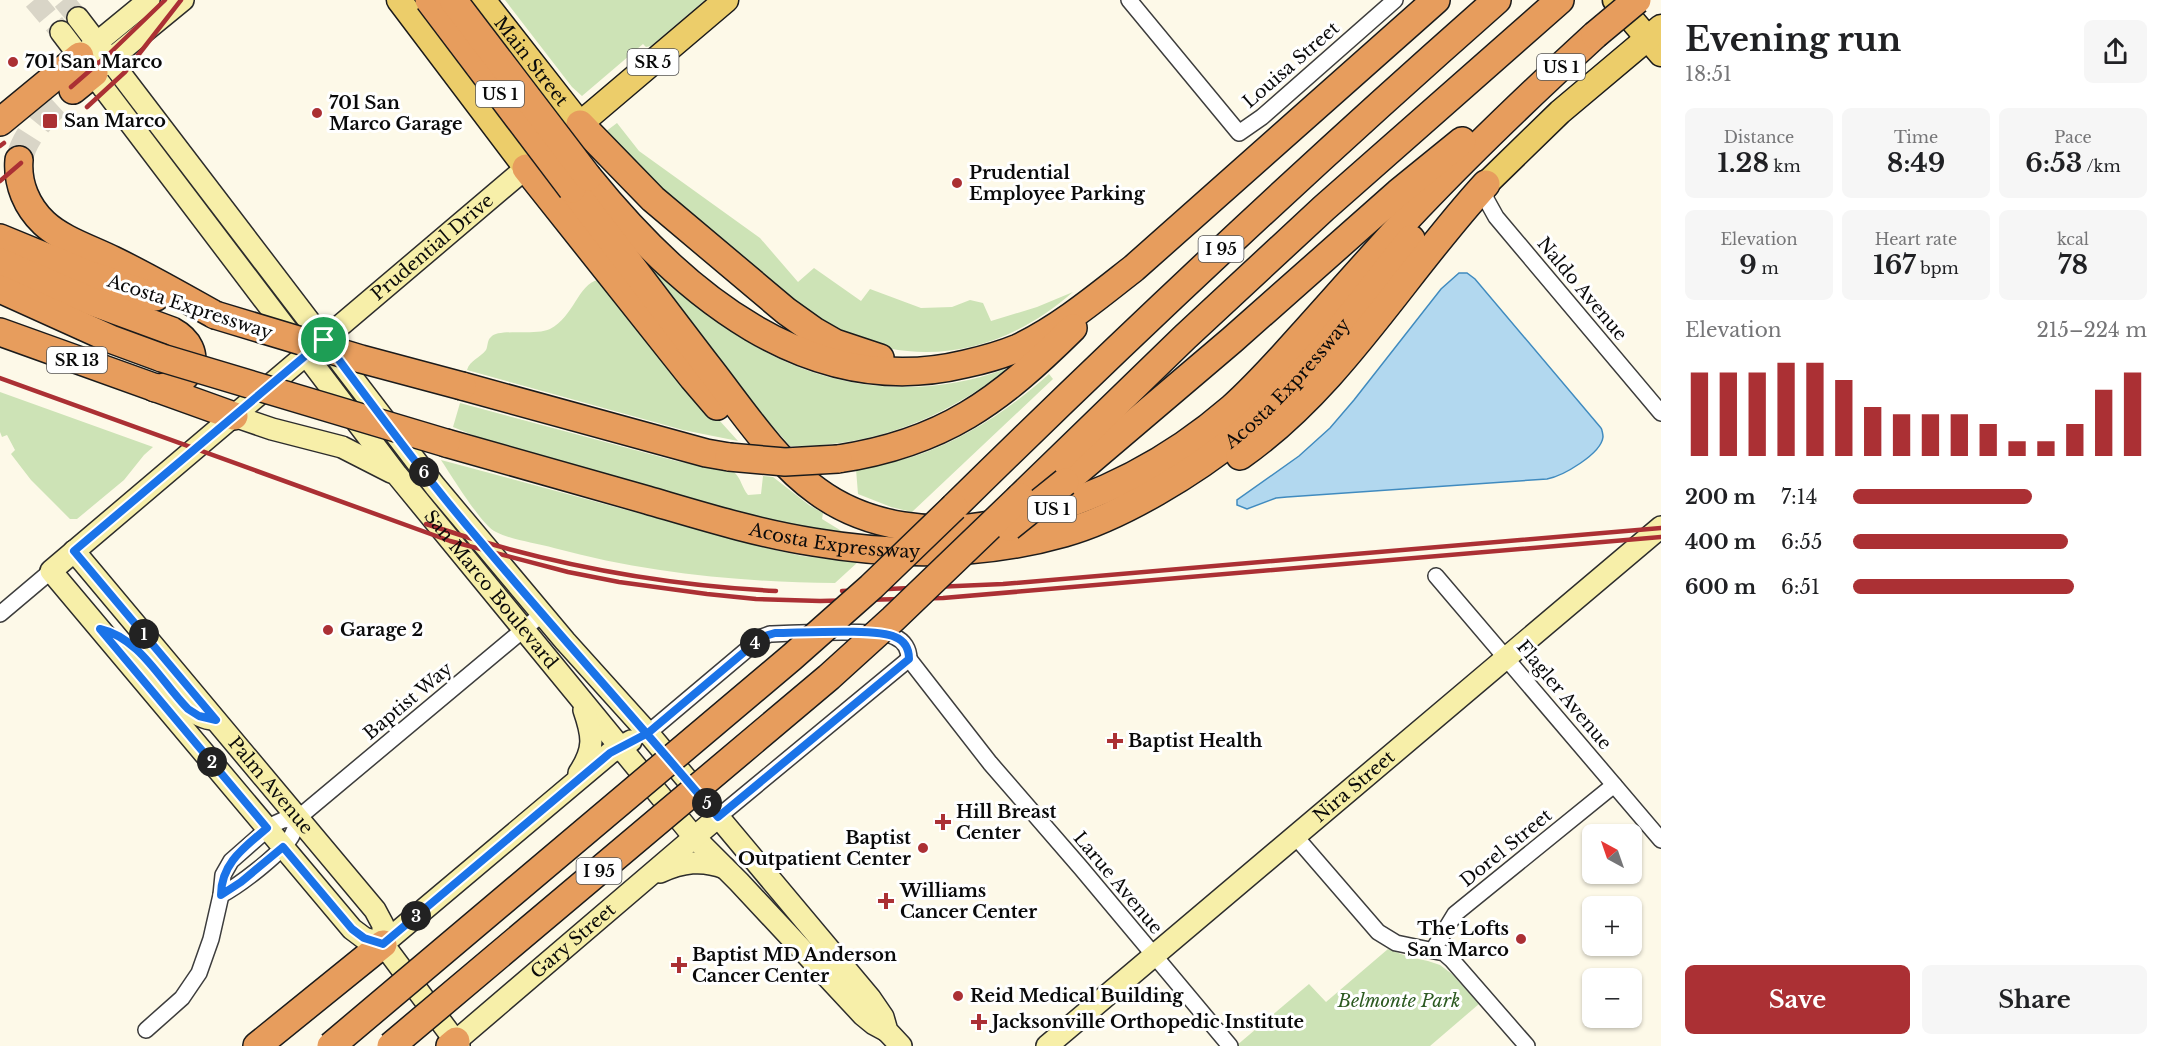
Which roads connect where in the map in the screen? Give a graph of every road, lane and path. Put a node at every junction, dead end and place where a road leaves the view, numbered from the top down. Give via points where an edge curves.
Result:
1 (149, 0) edge
2 (183, 0) edge
3 (453, 0) edge
4 (483, 0) edge
5 (726, 0) edge
6 (1129, 0) edge
7 (1395, 0) edge
8 (1436, 0) edge
9 (1497, 0) edge
10 (1560, 0) edge
11 (1616, 0) edge
12 (1637, 0) edge
13 (418, 4) edge
14 (78, 18) tunnel mouth
15 (61, 32) tunnel mouth
16 (1595, 35) junction
17 (1657, 40) edge
18 (91, 64) junction
19 (540, 75) junction
20 (1526, 99) junction
21 (487, 116) junction
22 (0, 122) edge
23 (579, 124) junction
24 (19, 160) tunnel mouth
25 (526, 168) junction
26 (580, 183) junction
27 (1486, 184) junction
28 (0, 238) edge
29 (0, 262) edge
30 (1134, 268) junction
31 (0, 289) edge
32 (0, 308) edge
33 (215, 315) junction
34 (0, 332) edge
35 (324, 340) junction
36 (307, 355) junction
37 (162, 358) junction
38 (971, 363) junction
39 (155, 388) junction
40 (1661, 413) edge
41 (234, 416) junction
42 (397, 475) junction
43 (818, 492) junction
44 (1661, 527) edge
45 (1067, 532) junction
46 (74, 551) junction
47 (51, 571) junction
48 (1436, 576) dead end
49 (0, 614) edge
50 (542, 614) junction
51 (893, 619) junction
52 (100, 629) junction
53 (524, 630) junction
54 (1507, 657) junction
55 (909, 659) junction
56 (580, 698) junction
57 (216, 720) junction
58 (648, 733) junction
59 (619, 747) junction
60 (1614, 785) junction
61 (566, 790) junction
62 (718, 817) junction
63 (298, 818) junction
64 (267, 828) junction
65 (1295, 836) junction
66 (694, 837) junction
67 (1661, 840) edge
68 (283, 847) junction
69 (726, 868) junction
70 (646, 879) junction
71 (221, 895) junction
72 (383, 944) junction
73 (1433, 950) junction
74 (1154, 956) junction
75 (146, 1030) dead end
76 (894, 1038) edge
77 (455, 1044) edge
78 (257, 1046) edge
79 (331, 1046) edge
80 (391, 1046) edge
81 (1047, 1046) edge
82 (1230, 1046) edge
83 (1527, 1046) edge

1 - 18 main road
2 - 18 main road
3 - 26 highway, US 1, bridge
4 - 19 main road, Main Street
5 - 23 main road, Prudential Drive / SR 5
6 - 7 street, Louisa Street via 1239,133
8 - 30 highway, US 1
9 - 79 highway, I 95, bridge via 1192,275 871,587
10 - 51 highway, I 95, bridge via 1324,208
11 - 17 main road
12 - 16 highway, US 1, bridge
13 - 21 main road
13 - 26 highway, US 1, bridge
14 - 18 main road, San Marco Boulevard
15 - 18 main road, San Marco Boulevard
16 - 20 highway, US 1
16 - 51 highway, bridge via 1398,193 1065,482
17 - 27 main road via 1549,122
18 - 22 highway
18 - 35 main road, San Marco Boulevard via 201,182
18 - 36 main road, San Marco Boulevard
19 - 21 main road via 543,99 531,119 512,127
19 - 23 main road, Main Street
20 - 43 highway, US 1 via 1421,204 1246,394 1190,441 1127,479 1048,511 949,530 883,520 840,505
20 - 45 highway, Acosta Expressway via 1308,366 1263,413 1177,479
21 - 25 main road
23 - 25 main road, Prudential Drive / SR 5
23 - 38 highway via 653,199 767,297 814,331 846,348 884,359 927,365
24 - 33 highway via 24,194 48,226
25 - 35 main road, Prudential Drive
25 - 43 highway via 707,394 768,456
26 - 38 highway, US 1 via 724,309 780,344 809,356 871,371 921,372
26 - 43 highway, US 1 via 754,425
27 - 40 street, Naldo Avenue via 1486,199 1499,221
27 - 45 highway via 1327,377 1274,430 1227,465 1184,490 1143,509
28 - 33 highway, Acosta Expressway via 85,273
29 - 39 highway via 181,336 191,350 189,371 177,383
30 - 33 highway, Acosta Expressway, bridge via 1030,370 979,409 917,440 838,459 779,462 706,453
30 - 38 highway, US 1 via 1045,333 1016,348
31 - 37 highway, Acosta Expressway
32 - 37 highway
34 - 39 highway, SR 13
35 - 36 main road, Prudential Drive
35 - 50 main road, San Marco Boulevard via 435,486
36 - 41 main road, Prudential Drive
36 - 42 main road, San Marco Boulevard
37 - 45 highway, Acosta Expressway, bridge via 446,443 784,537 884,550 943,551 1017,543
39 - 41 highway, SR 13
41 - 42 main road via 342,447
41 - 46 main road, Prudential Drive
42 - 53 main road, San Marco Boulevard
44 - 54 main road, Nira Street
46 - 47 main road, Prudential Drive
46 - 57 main road, Palm Avenue
47 - 49 street, Prudential Drive
47 - 52 main road, Palm Avenue
48 - 54 street, Flagler Avenue
50 - 53 street, Baptist Way
50 - 58 main road, San Marco Boulevard
51 - 80 highway, I 95, bridge via 799,703
52 - 57 main road via 131,645 188,709
52 - 64 main road, Palm Avenue
53 - 56 main road, San Marco Boulevard
53 - 63 street, Baptist Way
54 - 60 street, Flagler Avenue
54 - 65 main road, Nira Street
55 - 58 street via 904,643 887,634 770,634
55 - 62 street, Gary Street
55 - 74 street, Larue Avenue via 990,763
56 - 59 main road, San Marco Boulevard
56 - 61 main road via 592,746 585,764
57 - 63 main road, Palm Avenue
58 - 59 main road
58 - 62 main road, San Marco Boulevard
59 - 61 main road
59 - 66 main road, San Marco Boulevard
60 - 67 street, Flagler Avenue
60 - 73 street, Dorel Street via 1455,914
61 - 72 main road
62 - 66 main road, Gary Street
62 - 76 main road, San Marco Boulevard via 870,998
63 - 64 street, Baptist Way
63 - 68 street, Baptist Way
63 - 72 main road, Palm Avenue via 378,915 384,931
64 - 68 main road, Palm Avenue
64 - 71 street, Baptist Way via 231,861 223,875
65 - 73 street via 1378,932 1396,943
65 - 74 main road, Nira Street
66 - 69 main road, San Marco Boulevard
66 - 70 main road, Gary Street
68 - 71 street, Baptist Way
68 - 72 main road, Palm Avenue via 352,929
69 - 70 main road via 690,862
69 - 76 main road, San Marco Boulevard via 863,1015
70 - 77 main road, Gary Street
71 - 75 street, Baptist Way via 211,939 194,982
72 - 77 main road, Palm Avenue
72 - 78 highway
73 - 83 street via 1452,960
74 - 81 main road, Nira Street
74 - 82 street, Larue Avenue

